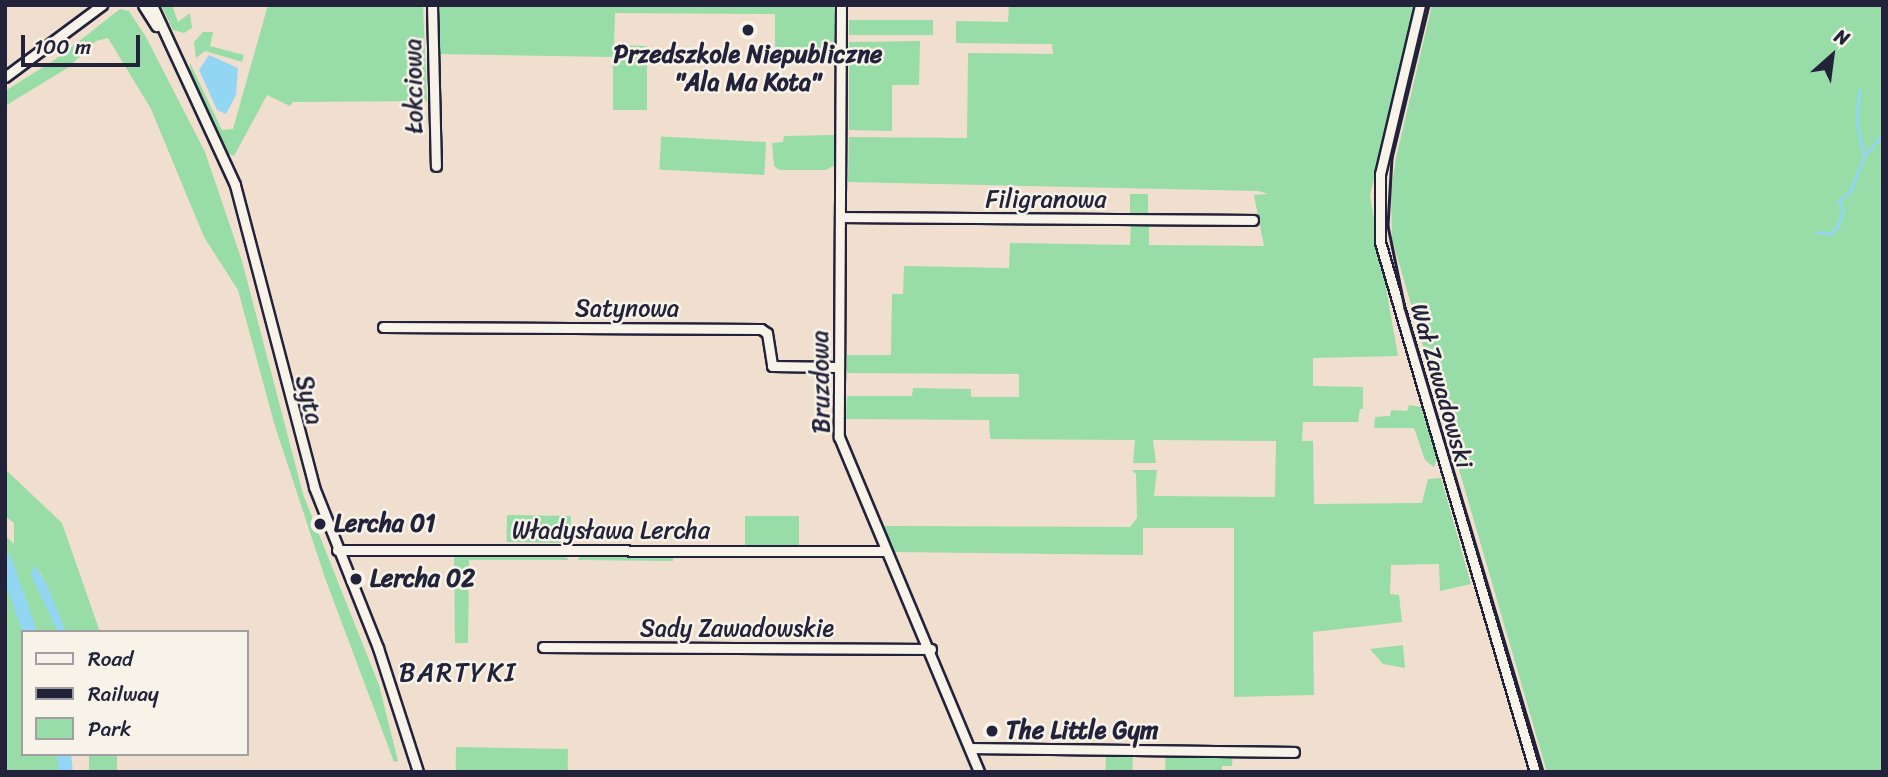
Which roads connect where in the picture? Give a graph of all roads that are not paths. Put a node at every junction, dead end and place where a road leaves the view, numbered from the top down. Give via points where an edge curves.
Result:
1 (110, 5) edge
2 (143, 5) edge
3 (152, 5) edge
4 (432, 5) edge
5 (841, 5) edge
6 (1420, 5) edge
7 (99, 9) edge
8 (165, 38) junction
9 (5, 78) edge
10 (436, 166) dead end
11 (840, 217) junction
12 (1253, 220) dead end
13 (383, 327) dead end
14 (838, 367) junction
15 (337, 551) junction
16 (884, 551) junction
17 (543, 647) dead end
18 (931, 649) junction
19 (972, 748) junction
20 (1294, 752) dead end
21 (418, 772) edge
22 (979, 772) edge
23 (1535, 772) edge

1 - 7 street
2 - 8 street, Syta
3 - 8 street, Syta
4 - 10 street, Łokciowa
5 - 11 street, Bruzdowa
6 - 23 street, Wał Zawadowski via 1380,174 1380,242
7 - 9 street
8 - 15 street, Syta via 240,199 295,424
11 - 12 street, Filigranowa
11 - 14 street, Bruzdowa
13 - 14 street, Satynowa via 761,329 767,333 772,366
14 - 16 street, Bruzdowa via 839,437
15 - 16 street, Władysława Lercha
15 - 21 street, Syta via 378,648
16 - 18 street, Bruzdowa
17 - 18 street, Sady Zawadowskie
18 - 19 street, Bruzdowa
19 - 20 street
19 - 22 street, Bruzdowa

